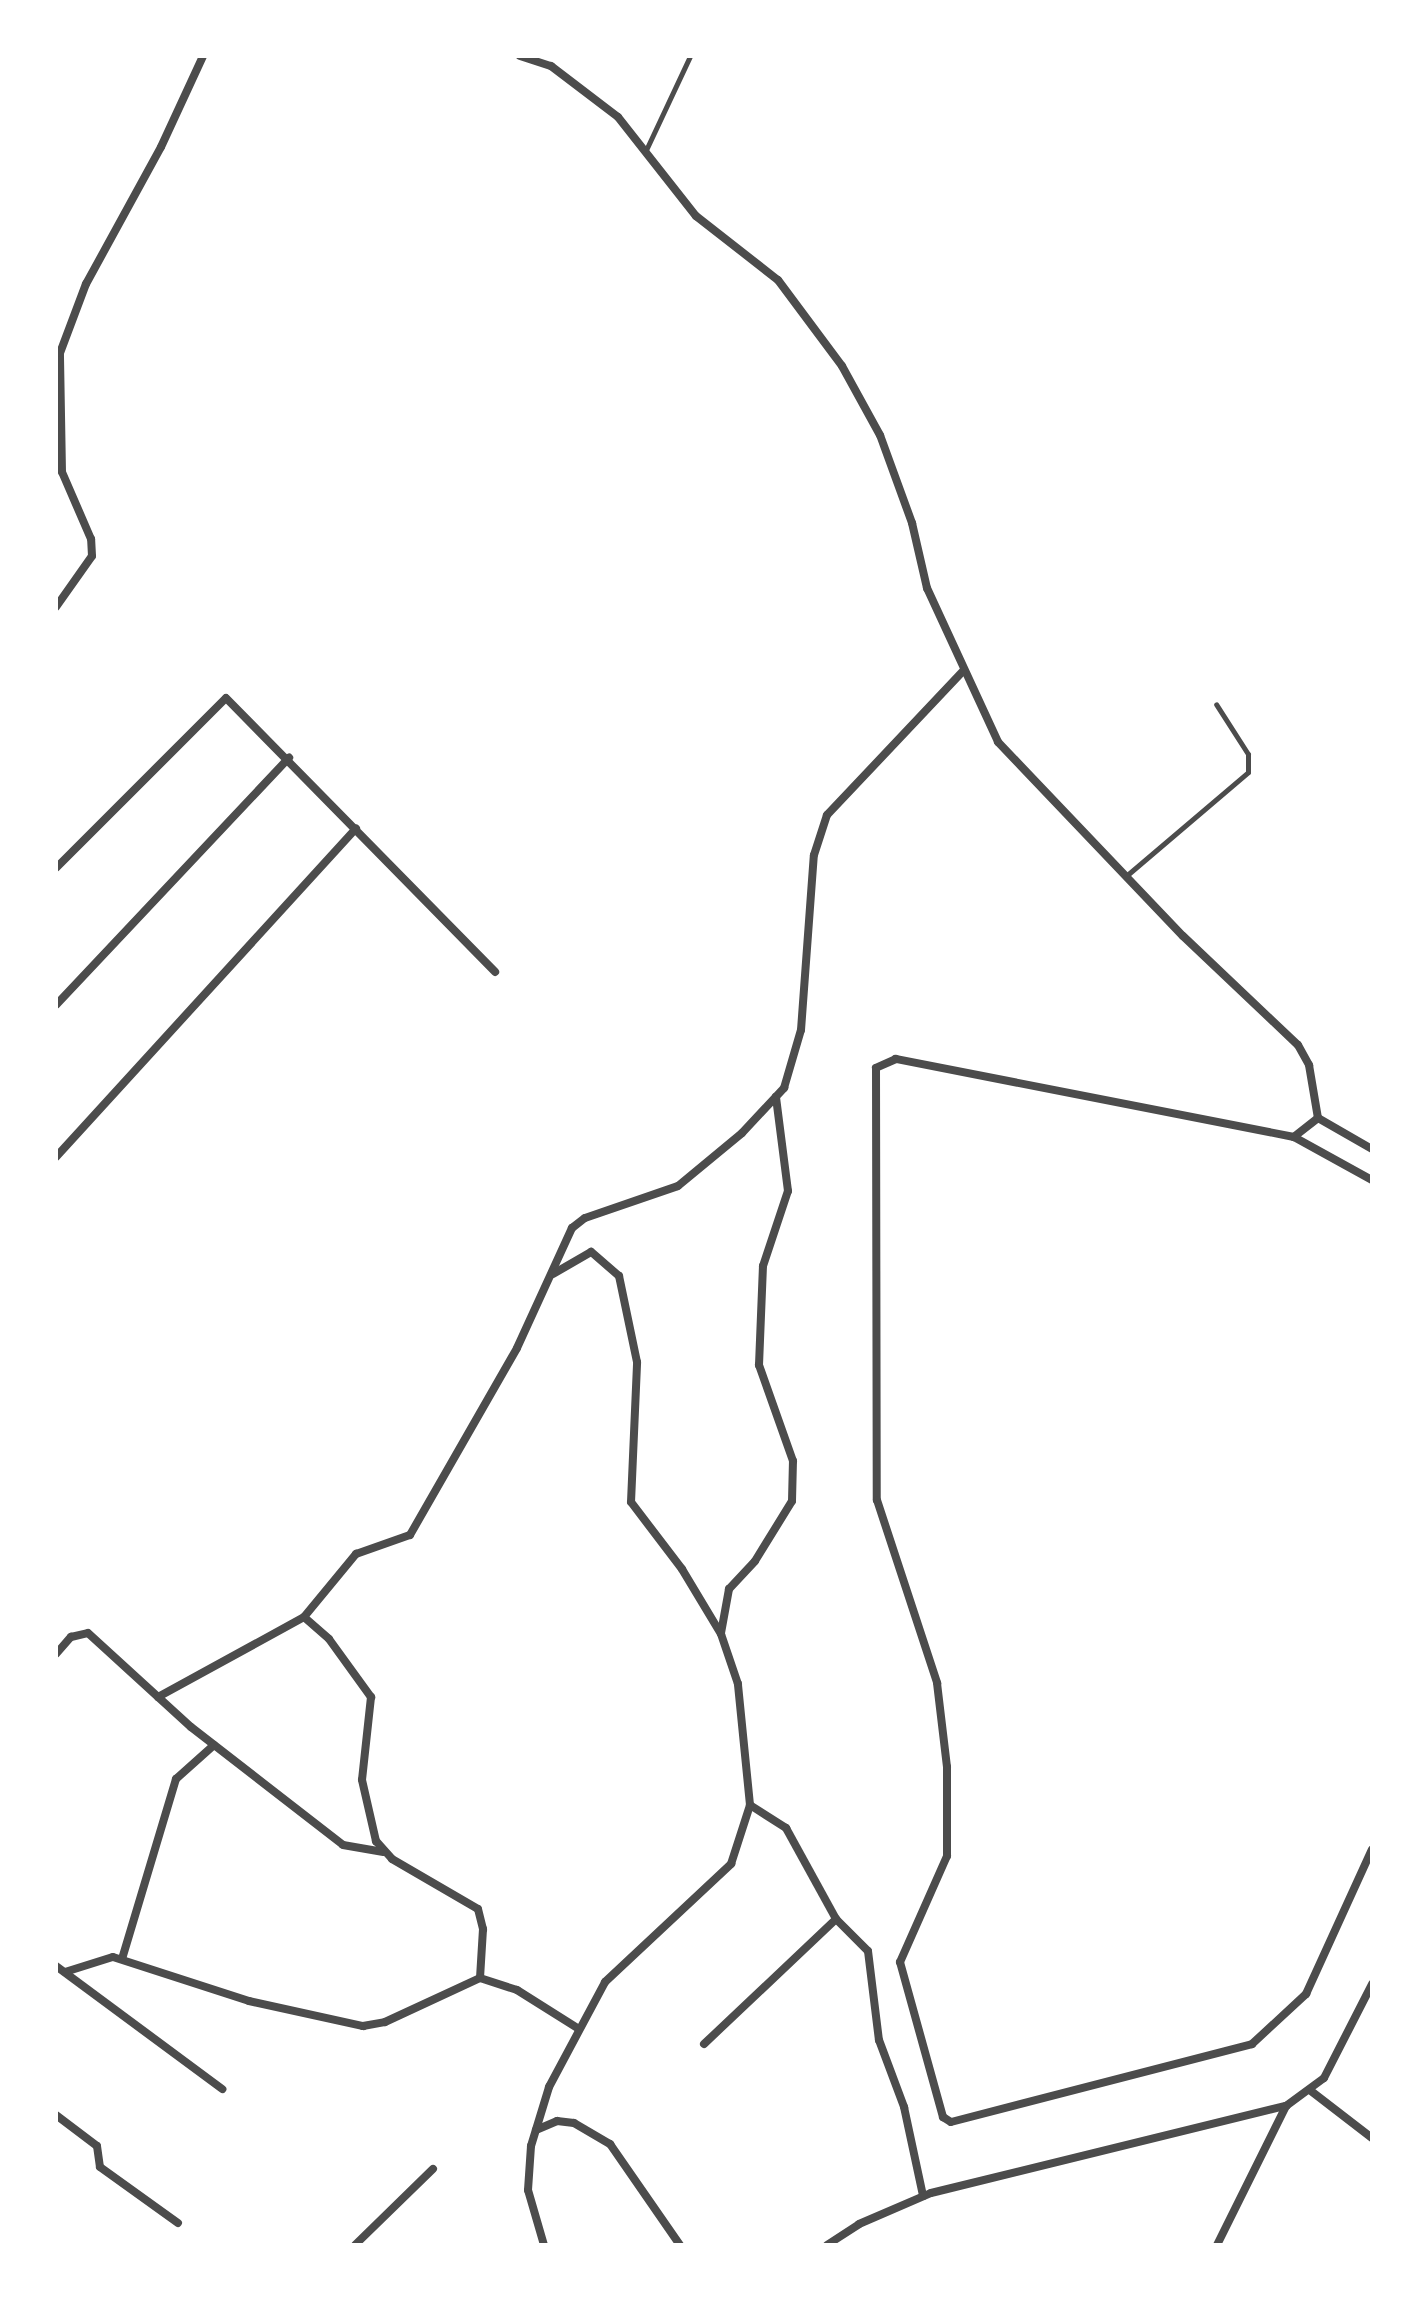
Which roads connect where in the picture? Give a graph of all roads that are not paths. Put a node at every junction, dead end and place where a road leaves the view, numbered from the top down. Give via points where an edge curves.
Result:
1 (203, 56) edge
2 (520, 56) edge
3 (690, 56) edge
4 (645, 151) junction
5 (56, 607) edge
6 (962, 672) junction
7 (1216, 704) dead end
8 (289, 758) junction
9 (356, 828) junction
10 (56, 868) edge
11 (1126, 876) junction
12 (495, 972) dead end
13 (56, 1005) edge
14 (776, 1097) junction
15 (1318, 1118) junction
16 (1294, 1137) junction
17 (1372, 1149) edge
18 (56, 1157) edge
19 (1372, 1180) edge
20 (553, 1274) junction
21 (304, 1617) junction
22 (721, 1634) junction
23 (56, 1654) edge
24 (158, 1697) junction
25 (214, 1745) junction
26 (750, 1805) junction
27 (1372, 1849) edge
28 (383, 1852) junction
29 (836, 1919) junction
30 (122, 1959) junction
31 (56, 1966) edge
32 (65, 1972) junction
33 (480, 1978) junction
34 (1372, 1984) edge
35 (579, 2029) junction
36 (704, 2044) dead end
37 (222, 2089) dead end
38 (1311, 2091) junction
39 (1286, 2106) junction
40 (56, 2115) edge
41 (536, 2130) junction
42 (1372, 2138) edge
43 (433, 2169) dead end
44 (923, 2196) junction
45 (178, 2223) dead end
46 (355, 2245) edge
47 (544, 2245) edge
48 (680, 2245) edge
49 (827, 2245) edge
50 (1217, 2245) edge

1 - 5 street via 161,147 86,284 60,353 62,472 91,539 92,556
2 - 4 street via 577,83 618,117
3 - 4 lane
4 - 6 street via 696,216 778,280 842,366 880,435 912,523 927,588
6 - 11 street via 998,742
6 - 14 street via 827,815 814,855 801,1030 790,1078
7 - 11 lane via 1248,754 1248,772
8 - 9 street
8 - 10 street via 226,698
8 - 13 street
9 - 12 street
9 - 18 street
11 - 15 street via 1298,1045 1309,1065
14 - 20 street via 678,1186 579,1222
14 - 22 street via 788,1191 763,1266 759,1365 793,1461 792,1501 755,1561 729,1589
15 - 16 street
15 - 17 street
16 - 19 street
16 - 27 street via 896,1059 876,1068 872,1088 879,1200 877,1500 939,1692 947,1767 947,1856 900,1962 944,2120 997,2111 1261,2038 1306,1994
20 - 21 street via 410,1535 349,1559
20 - 22 street via 591,1252 619,1276 637,1362 631,1502 682,1569
21 - 24 street
21 - 28 street via 329,1639 371,1697 362,1780 369,1824
22 - 26 street via 738,1684
23 - 24 street via 71,1637 88,1633
24 - 25 street
25 - 28 street via 343,1845
25 - 30 street via 176,1779
26 - 29 street via 786,1828
26 - 35 street via 731,1864 605,1982
28 - 33 street via 478,1909 483,1929
29 - 36 street
29 - 44 street via 868,1951 874,1968 879,2040 904,2107
30 - 32 street
30 - 33 street via 249,2001 363,2026 385,2022
31 - 32 street
32 - 37 street
33 - 35 street via 517,1990
34 - 38 street via 1324,2078
35 - 41 street via 549,2087
38 - 39 street
38 - 42 street
39 - 44 street
39 - 50 street
40 - 45 street via 97,2146 100,2167
41 - 47 street via 528,2190
41 - 48 street via 557,2121 574,2123 610,2144
43 - 46 street
44 - 49 street via 859,2224

